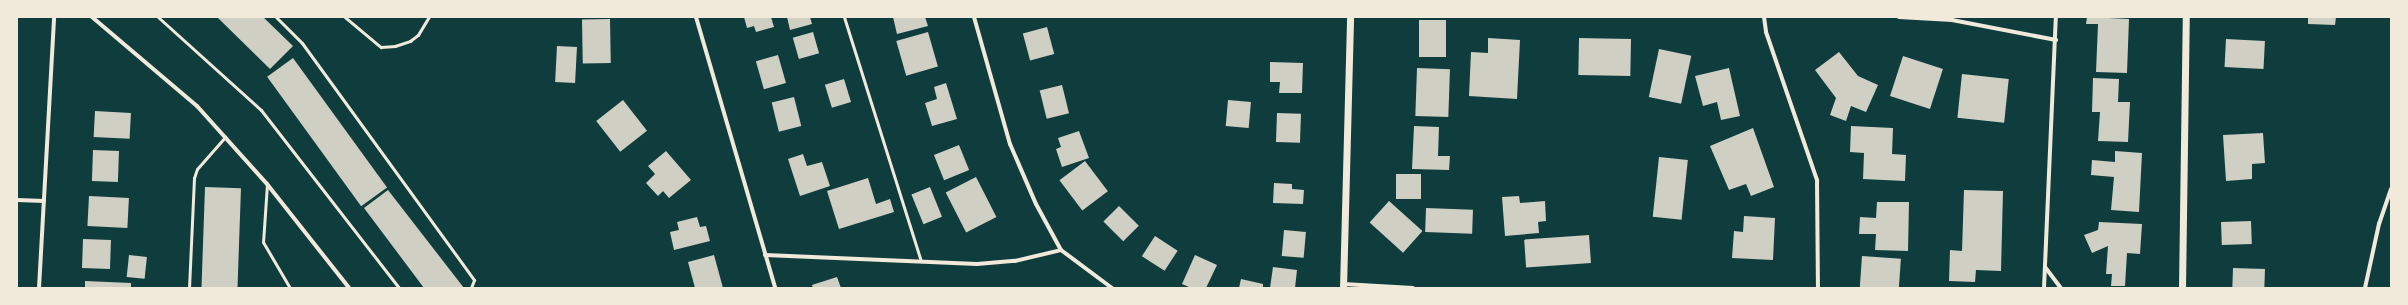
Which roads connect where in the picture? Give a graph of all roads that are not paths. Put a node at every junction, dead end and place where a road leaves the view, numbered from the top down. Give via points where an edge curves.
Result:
1 (54, 17) edge
2 (92, 17) edge
3 (158, 17) edge
4 (276, 17) edge
5 (696, 17) edge
6 (844, 17) edge
7 (974, 17) edge
8 (1350, 17) edge
9 (1764, 17) edge
10 (1899, 17) edge
11 (2056, 17) edge
12 (2186, 17) edge
13 (2056, 40) junction
14 (225, 137) junction
15 (267, 184) junction
16 (2391, 189) edge
17 (17, 200) edge
18 (44, 201) junction
19 (1061, 250) junction
20 (765, 255) junction
21 (920, 261) junction
22 (2045, 267) junction
23 (1343, 286) edge
24 (39, 288) edge
25 (189, 288) edge
26 (290, 288) edge
27 (349, 288) edge
28 (399, 288) edge
29 (472, 288) edge
30 (775, 288) edge
31 (1112, 288) edge
32 (1413, 288) edge
33 (1818, 288) edge
34 (2044, 288) edge
35 (2061, 288) edge
36 (2182, 288) edge
37 (2365, 288) edge

1 - 18 street
2 - 14 street via 197,106
3 - 28 lane via 261,110
4 - 29 lane via 302,44 474,280
5 - 20 street
6 - 21 lane
7 - 19 street via 1010,144 1036,204
8 - 23 street
9 - 33 street via 1766,32 1817,180
10 - 13 street via 1952,20
11 - 13 street
12 - 36 street
13 - 22 street
14 - 15 street
14 - 25 lane via 197,169 194,178
15 - 26 lane via 263,242
15 - 27 street
16 - 37 street via 2379,224
17 - 18 street
18 - 24 street
19 - 21 street via 1015,261 977,264
19 - 31 street
20 - 21 street
20 - 30 street
22 - 34 street
22 - 35 street
23 - 32 street

